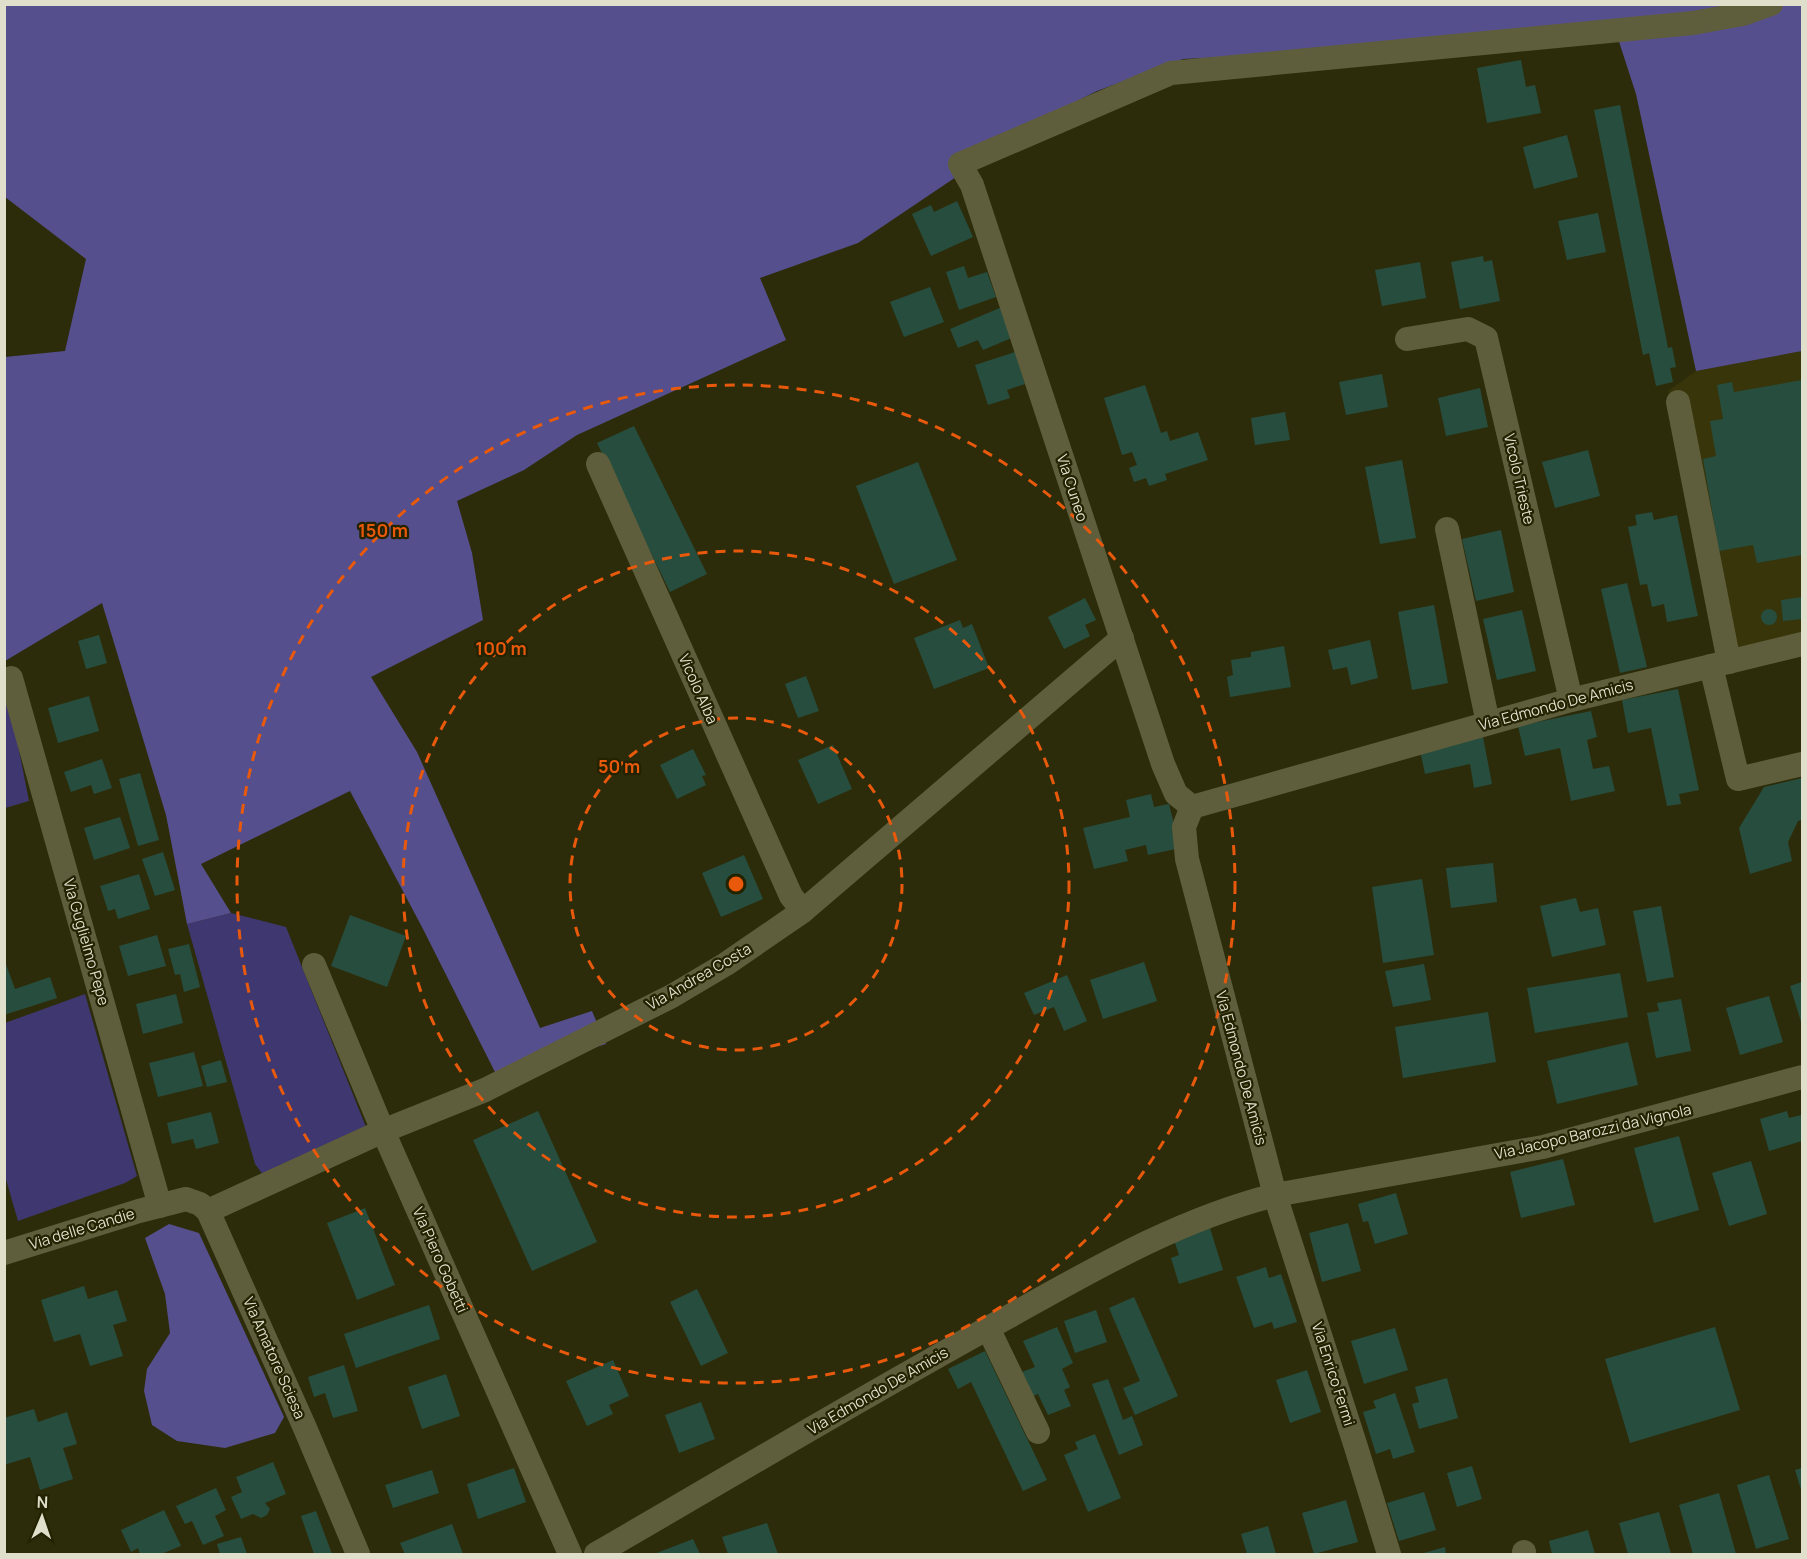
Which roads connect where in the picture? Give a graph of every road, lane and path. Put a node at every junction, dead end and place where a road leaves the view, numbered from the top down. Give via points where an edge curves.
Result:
1 (1771, 4) edge
2 (1407, 339) dead end
3 (1678, 402) dead end
4 (598, 464) dead end
5 (1447, 529) dead end
6 (1122, 638) junction
7 (1803, 644) edge
8 (1720, 664) junction
9 (8, 680) edge
10 (1571, 700) junction
11 (1488, 723) junction
12 (1803, 764) edge
13 (1192, 807) junction
14 (803, 911) junction
15 (314, 965) dead end
16 (1803, 1077) edge
17 (383, 1131) junction
18 (1275, 1195) junction
19 (160, 1206) junction
20 (208, 1211) junction
21 (4, 1253) edge
22 (988, 1328) junction
23 (1038, 1432) dead end
24 (626, 1547) edge
25 (358, 1554) edge
26 (570, 1554) edge
27 (596, 1554) edge
28 (1389, 1554) edge

1 - 6 street, Via Cuneo via 1743,14 1694,23 1171,73 960,164 972,185
2 - 10 street, Vicolo Trieste via 1468,329 1486,338
3 - 8 street
4 - 14 street, Vicolo Alba via 791,896
5 - 11 street
6 - 13 street, Via Cuneo via 1163,764 1176,794
6 - 14 street, Via Andrea Costa
7 - 8 street, Via Edmondo De Amicis
8 - 10 street, Via Edmondo De Amicis
8 - 12 street via 1738,779
9 - 19 street, Via Guglielmo Pepe
10 - 11 street, Via Edmondo De Amicis
11 - 13 street, Via Edmondo De Amicis
13 - 18 street, Via Edmondo De Amicis via 1184,827 1187,859
14 - 17 street, Via Andrea Costa via 672,996 484,1090
15 - 17 street, Via Piero Gobetti
16 - 18 street, Via Jacopo Barozzi da Vignola via 1543,1147
17 - 20 street, Via Andrea Costa
17 - 26 street, Via Piero Gobetti
18 - 22 street, Via Edmondo De Amicis via 1234,1205 1135,1247
18 - 28 street, Via Enrico Fermi
19 - 20 street via 186,1199
19 - 21 street, Via delle Candie
20 - 25 street, Via Amatore Sciesa
22 - 23 street
22 - 24 street, Via Edmondo De Amicis
24 - 27 street, Via Edmondo De Amicis

